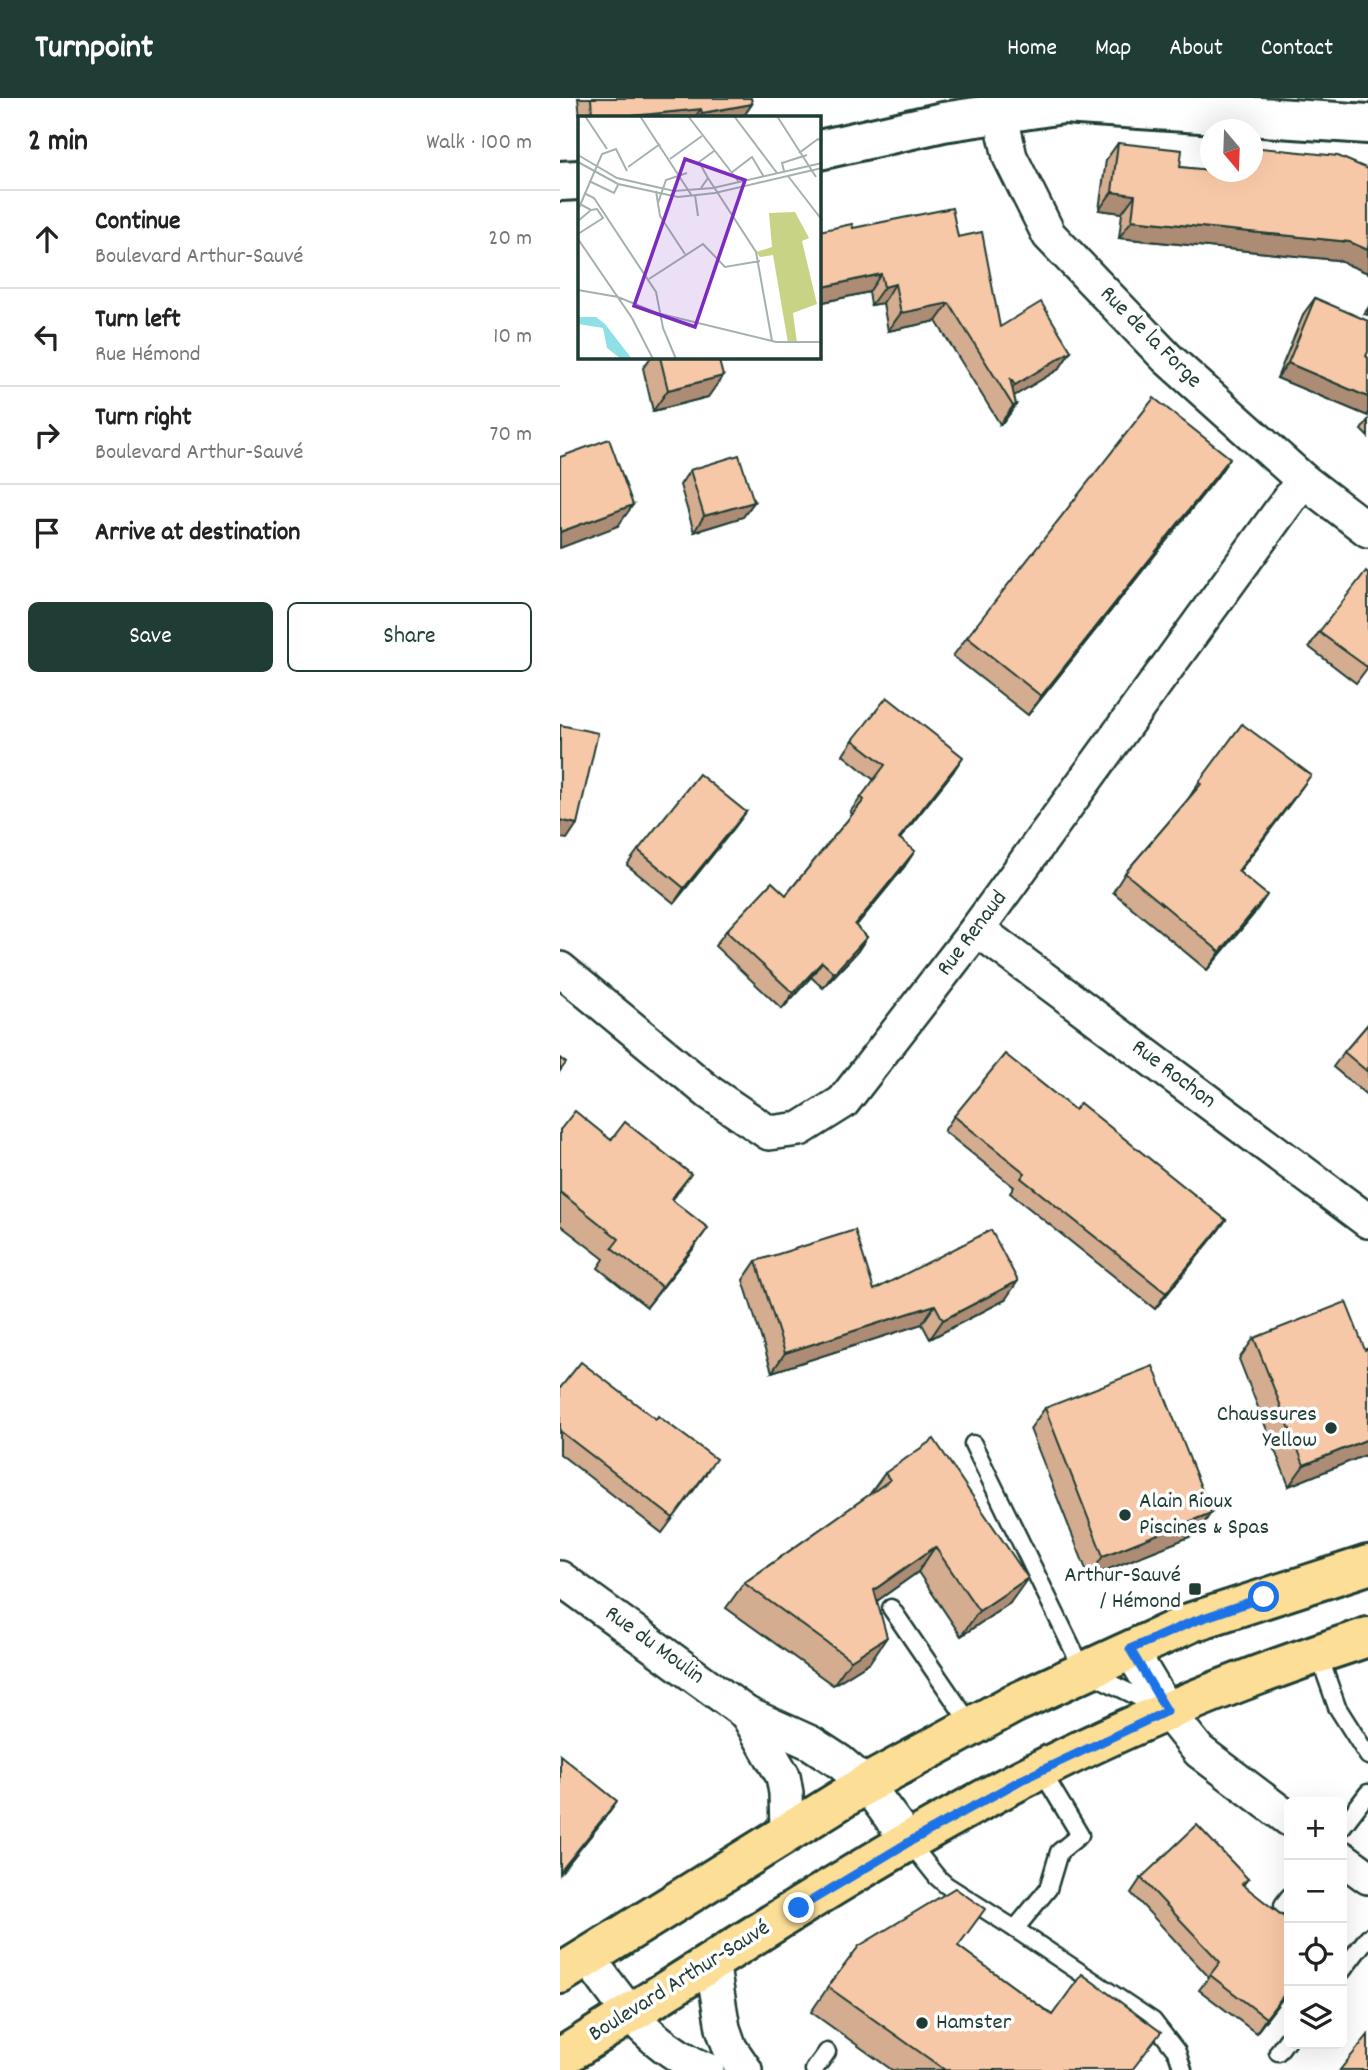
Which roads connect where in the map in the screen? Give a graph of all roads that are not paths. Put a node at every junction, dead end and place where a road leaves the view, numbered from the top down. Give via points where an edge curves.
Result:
1 (999, 105) edge
2 (1368, 124) edge
3 (821, 150) edge
4 (578, 180) edge
5 (560, 181) edge
6 (1303, 481) junction
7 (1368, 530) edge
8 (977, 929) junction
9 (560, 969) edge
10 (1368, 1221) edge
11 (973, 1444) dead end
12 (1368, 1565) edge
13 (560, 1578) edge
14 (891, 1608) edge
15 (1368, 1637) edge
16 (1130, 1649) junction
17 (1318, 1653) junction
18 (1083, 1670) junction
19 (1167, 1711) junction
20 (747, 1714) junction
21 (971, 1725) junction
22 (1362, 1737) edge
23 (1368, 1756) edge
24 (1041, 1770) junction
25 (866, 1784) junction
26 (1368, 1793) edge
27 (1284, 1815) edge
28 (1347, 1820) edge
29 (787, 1831) junction
30 (909, 1842) junction
31 (1345, 1860) edge
32 (1368, 1877) edge
33 (1016, 1930) junction
34 (1368, 1937) edge
35 (712, 1962) junction
36 (1347, 1964) edge
37 (574, 1965) edge
38 (629, 2015) junction
39 (1284, 2044) edge
40 (827, 2052) dead end
41 (1278, 2052) dead end
42 (560, 2057) edge
43 (707, 2070) edge
44 (745, 2070) edge
45 (814, 2070) edge
46 (1183, 2070) edge

1 - 2 street via 1063,104
1 - 3 street
1 - 6 street, Rue de la Forge via 1010,157 1049,234 1167,358
4 - 5 street
6 - 7 street, Rue de la Forge
6 - 8 street, Rue Renaud
8 - 9 street, Rue Renaud via 843,1102 800,1129 769,1133 710,1093
8 - 10 street, Rue Rochon
11 - 18 lane
12 - 16 main road via 1192,1622
13 - 20 street, Rue du Moulin
14 - 21 lane
15 - 17 main road, Boulevard Arthur-Sauvé
16 - 18 main road
16 - 19 street
17 - 19 main road, Boulevard Arthur-Sauvé
17 - 22 lane via 1333,1700
18 - 19 lane
18 - 21 main road
19 - 24 main road, Boulevard Arthur-Sauvé
19 - 27 street via 1211,1762
20 - 25 street, Rue du Moulin via 811,1743
20 - 29 street, Rue du Moulin via 783,1776
21 - 25 main road
22 - 23 lane
24 - 30 main road, Boulevard Arthur-Sauvé
24 - 33 lane via 1080,1835 1059,1852 1048,1889
25 - 29 main road
25 - 30 street, Rue du Moulin
26 - 28 lane
29 - 37 main road
30 - 33 lane via 946,1885
30 - 35 main road, Boulevard Arthur-Sauvé
31 - 32 street
33 - 46 lane via 1153,2021 1177,2052
34 - 36 lane
35 - 38 main road, Boulevard Arthur-Sauvé
35 - 44 street via 723,2028
37 - 38 street
38 - 42 main road, Boulevard Arthur-Sauvé
38 - 43 street via 665,2046
39 - 41 lane
40 - 45 lane

